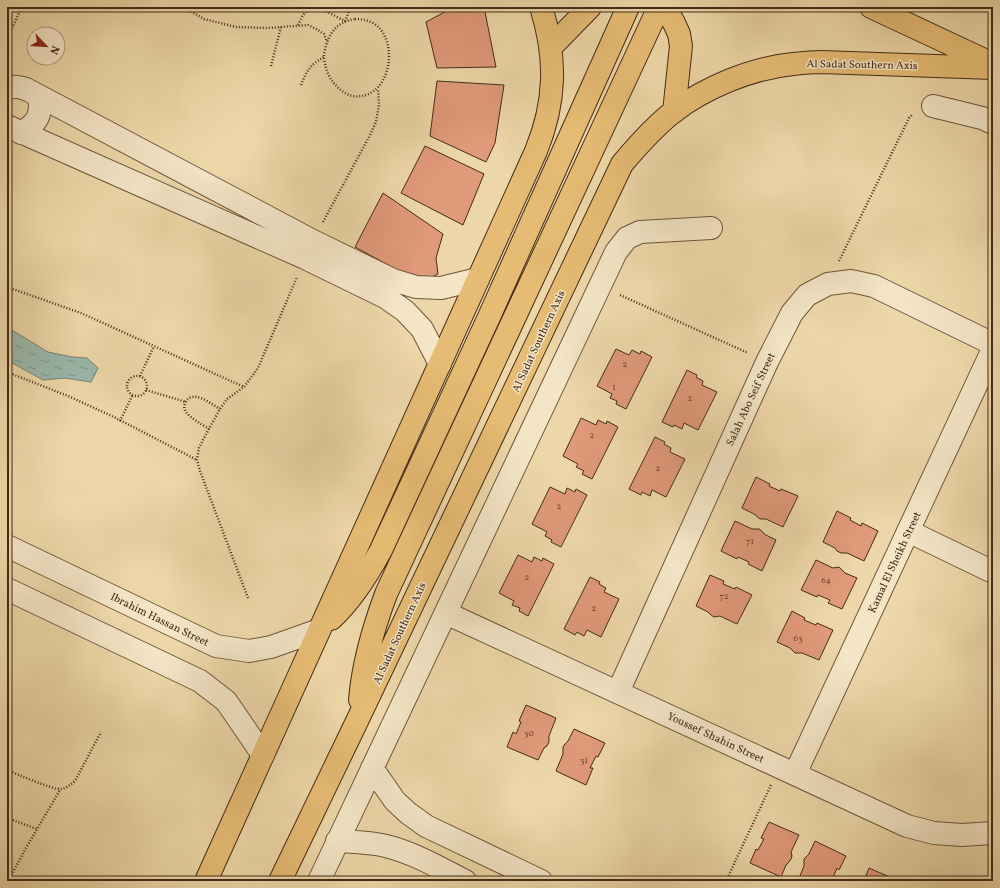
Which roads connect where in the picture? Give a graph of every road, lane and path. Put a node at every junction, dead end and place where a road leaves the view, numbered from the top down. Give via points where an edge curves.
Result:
1 (22, 7) edge
2 (183, 7) edge
3 (351, 7) edge
4 (541, 7) edge
5 (590, 7) edge
6 (628, 7) edge
7 (660, 7) edge
8 (871, 7) edge
9 (317, 8) edge
10 (346, 21) junction
11 (298, 25) junction
12 (281, 26) junction
13 (7, 39) edge
14 (328, 42) junction
15 (551, 47) junction
16 (324, 57) junction
17 (993, 64) edge
18 (271, 66) dead end
19 (993, 68) edge
20 (301, 86) dead end
21 (378, 88) junction
22 (7, 89) edge
23 (38, 96) junction
24 (933, 106) joint
25 (674, 112) junction
26 (993, 123) edge
27 (14, 129) edge
28 (711, 228) dead end
29 (309, 250) junction
30 (478, 279) junction
31 (828, 284) junction
32 (7, 287) edge
33 (594, 301) junction
34 (993, 344) edge
35 (154, 346) junction
36 (993, 349) edge
37 (767, 362) junction
38 (440, 364) junction
39 (7, 372) edge
40 (140, 376) junction
41 (244, 387) junction
42 (146, 390) junction
43 (133, 394) junction
44 (186, 402) junction
45 (220, 409) junction
46 (120, 421) junction
47 (209, 429) junction
48 (197, 460) junction
49 (908, 531) junction
50 (7, 546) edge
51 (993, 572) edge
52 (7, 589) edge
53 (248, 598) dead end
54 (446, 613) junction
55 (319, 630) junction
56 (618, 692) junction
57 (358, 719) junction
58 (101, 732) dead end
59 (263, 755) junction
60 (372, 768) junction
61 (7, 770) edge
62 (787, 770) junction
63 (60, 790) junction
64 (7, 803) edge
65 (10, 819) junction
66 (7, 824) edge
67 (37, 829) junction
68 (993, 833) edge
69 (337, 841) junction
70 (10, 881) edge
71 (206, 881) edge
72 (280, 881) edge
73 (319, 881) edge
74 (465, 881) edge
75 (541, 881) edge
76 (721, 881) edge
77 (726, 881) edge

1 - 13 path
2 - 12 path via 204,19 236,27
3 - 10 path
4 - 15 main road
5 - 15 main road
6 - 55 main road via 381,550 354,594
7 - 25 main road via 668,13 674,23 681,46
7 - 57 main road via 386,594 368,648
8 - 17 main road
9 - 10 path
9 - 11 path via 304,14
10 - 14 path via 331,33
10 - 21 path via 355,19 373,23 385,37 389,51 388,66
11 - 12 path
11 - 14 path via 308,25 318,30 324,34
12 - 18 path
14 - 16 path
15 - 30 main road via 552,84 543,134
16 - 20 path via 313,63
16 - 21 path via 326,68 340,90 360,97
19 - 25 main road, Al Sadat Southern Axis via 821,62 792,64 738,77 694,98
21 - 29 path via 380,105 376,122
22 - 23 street via 18,86
23 - 27 street via 41,107 38,118 31,127
23 - 29 street
24 - 26 street
24 - 31 path via 919,108 909,118
25 - 57 main road, Al Sadat Southern Axis via 638,145 622,164
27 - 29 street
28 - 33 street via 640,232 627,238 616,252
29 - 30 street via 416,287 441,288
29 - 38 street via 405,311 422,329
29 - 41 path via 258,368
30 - 38 main road
31 - 34 street, Salah Abo Seif Street via 851,281 874,286
31 - 37 street, Salah Abo Seif Street via 807,295 792,313
32 - 35 path via 80,313
33 - 37 path via 602,294 614,293 623,296
33 - 54 street
35 - 40 path
35 - 41 path
36 - 49 street, Kamal El Sheikh Street
37 - 56 street, Salah Abo Seif Street
38 - 55 main road
39 - 46 path via 68,396
40 - 42 path via 146,382
40 - 43 path via 135,376 128,382 129,391
41 - 45 path via 227,399
42 - 43 path via 140,395
42 - 44 path
43 - 46 path
44 - 45 path via 194,396
44 - 47 path via 184,407 189,416
45 - 47 path
46 - 48 path
47 - 48 path via 199,448
48 - 53 path
49 - 51 street
49 - 62 street, Kamal El Sheikh Street
50 - 55 street, Ibrahim Hassan Street via 216,646 249,651 271,647
52 - 59 street via 200,681 226,701
54 - 56 street, Youssef Shahin Street
54 - 60 street
55 - 59 main road
56 - 62 street, Youssef Shahin Street
57 - 72 main road, Al Sadat Southern Axis
58 - 63 path via 74,781
59 - 71 main road
60 - 69 street
60 - 75 street via 395,801 426,826
61 - 63 path
62 - 68 street, Youssef Shahin Street via 907,826 934,833
62 - 77 path
63 - 67 path
64 - 65 path via 12,813
65 - 66 path
65 - 67 path
67 - 70 path
69 - 73 street
69 - 74 street via 386,846 408,853
76 - 77 path

